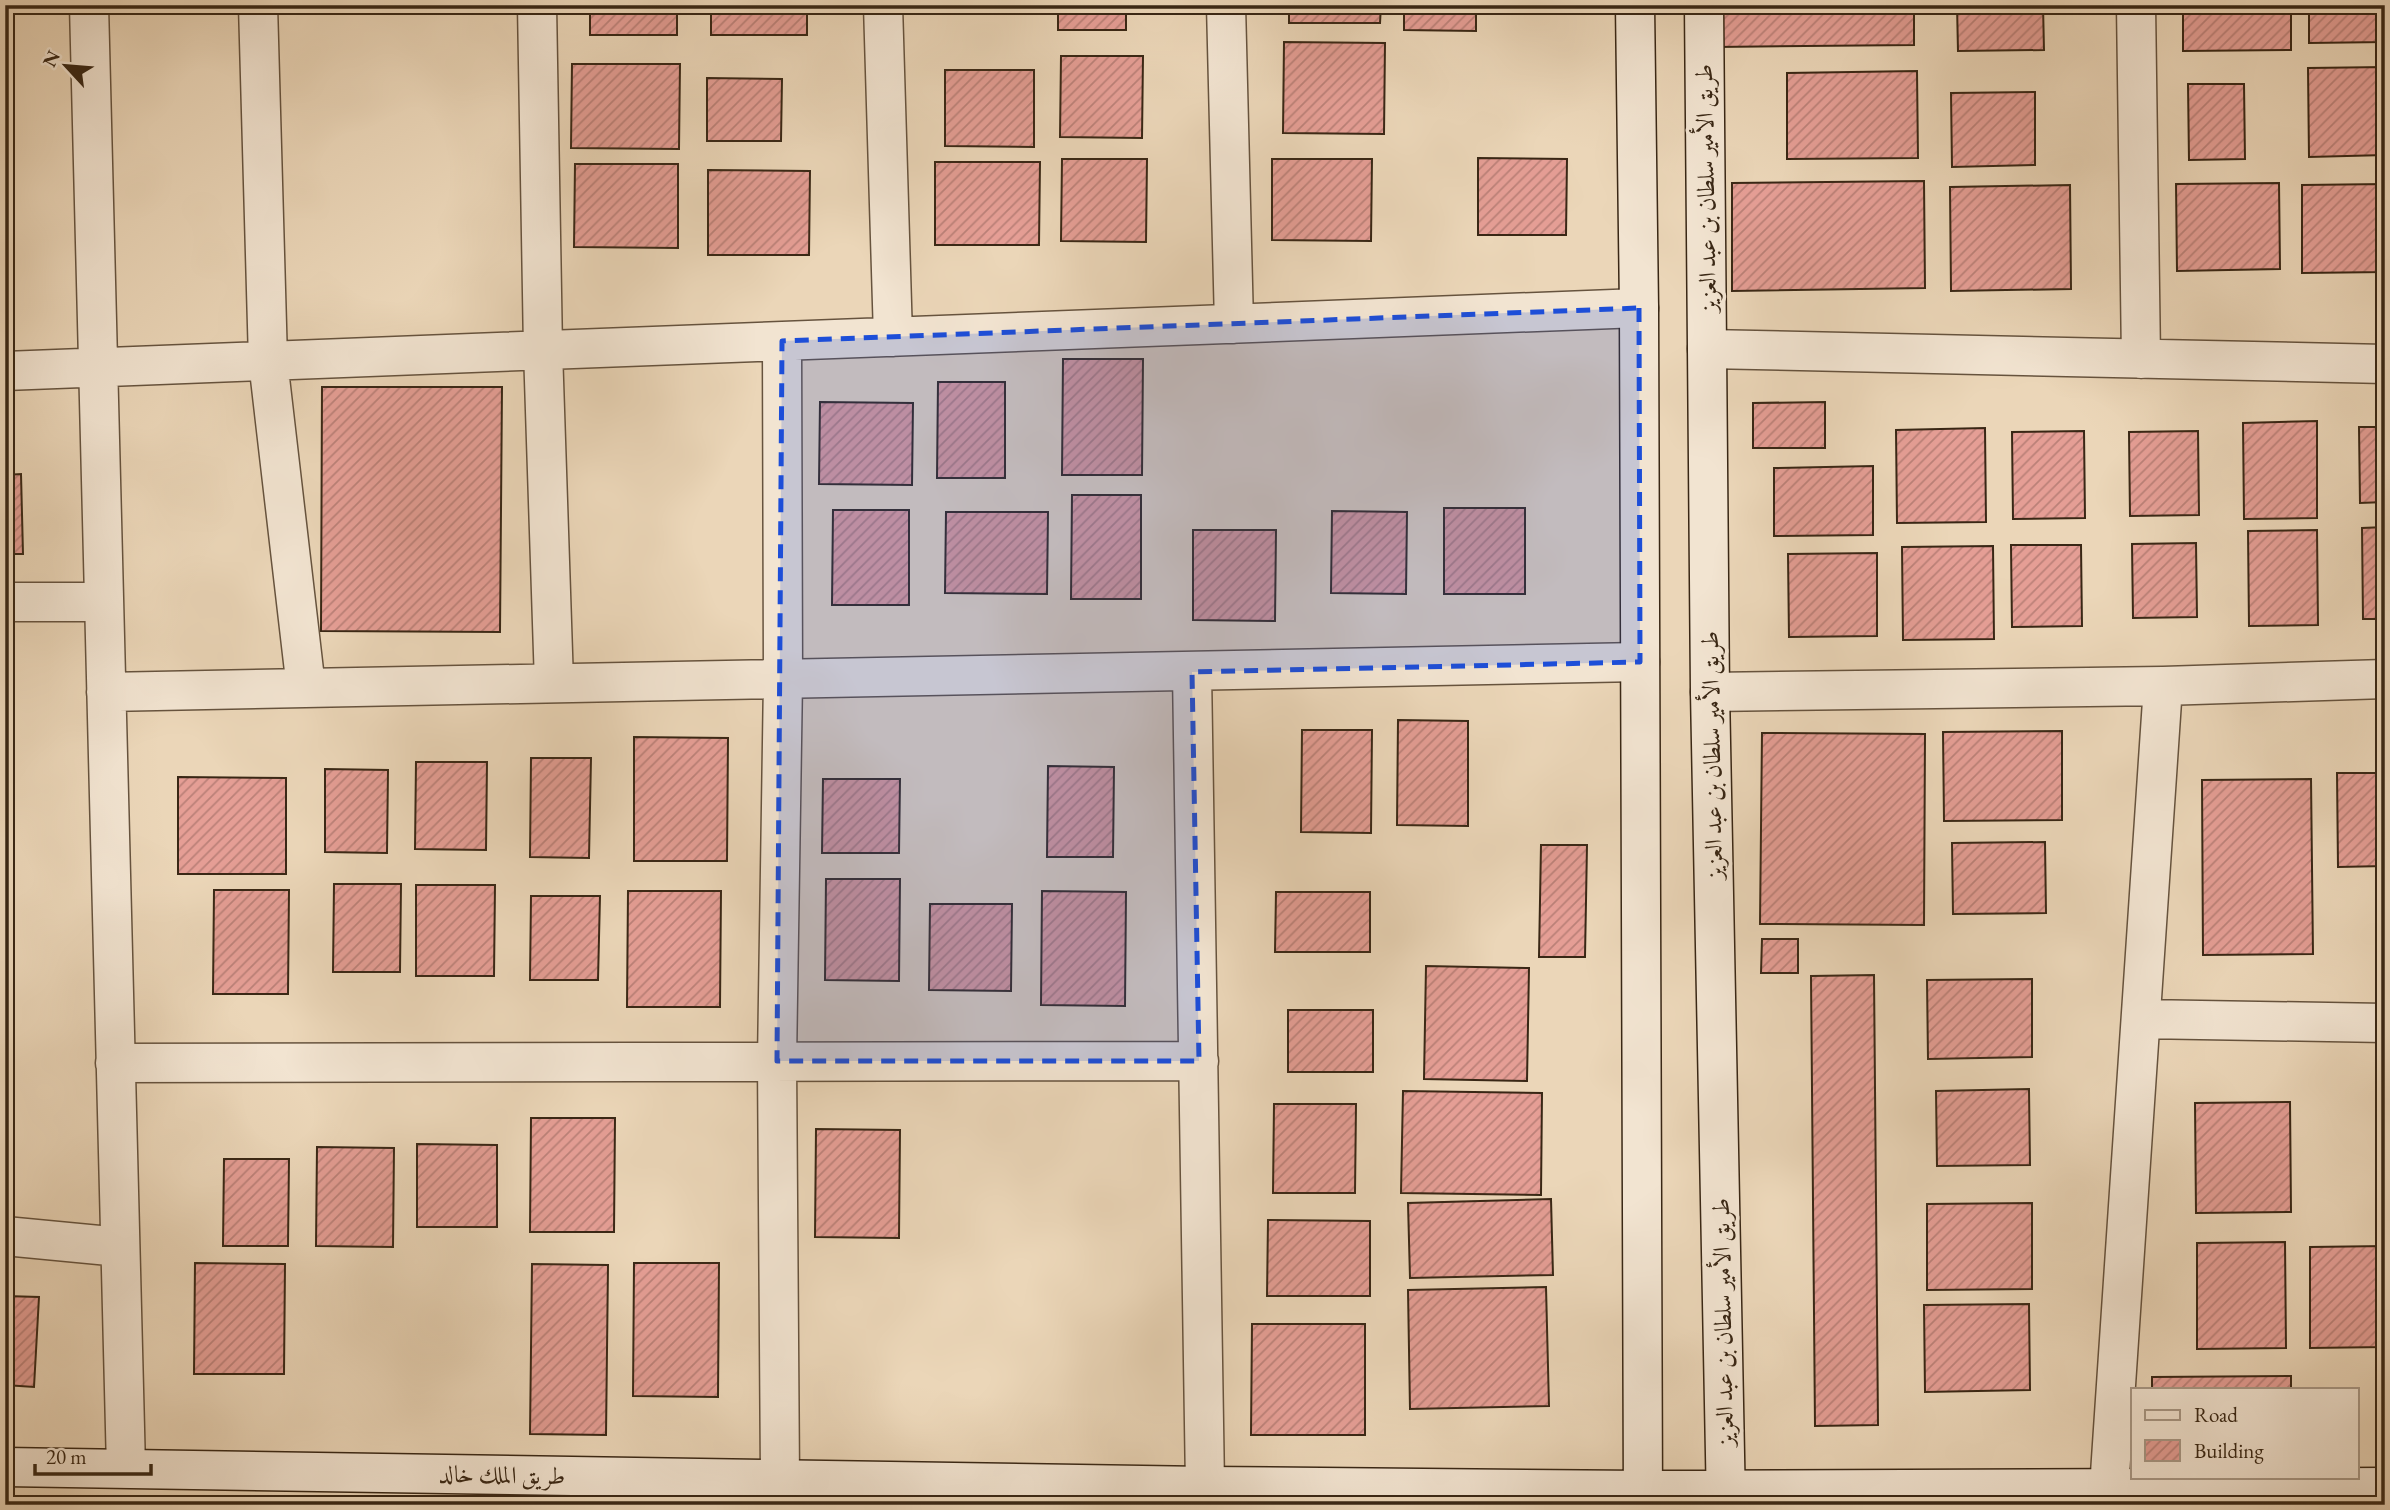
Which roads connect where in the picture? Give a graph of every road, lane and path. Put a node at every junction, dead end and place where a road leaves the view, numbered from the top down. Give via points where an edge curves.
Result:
1 (89, 5) edge
2 (258, 5) edge
3 (537, 5) edge
4 (883, 5) edge
5 (1226, 5) edge
6 (1635, 5) edge
7 (1704, 5) edge
8 (2136, 5) edge
9 (1639, 308) junction
10 (1234, 324) junction
11 (894, 337) junction
12 (782, 341) junction
13 (1707, 349) junction
14 (543, 350) junction
15 (2141, 359) junction
16 (268, 360) junction
17 (2385, 364) edge
18 (98, 367) junction
19 (5, 371) edge
20 (5, 602) edge
21 (104, 602) junction
22 (1640, 662) junction
23 (1192, 672) junction
24 (783, 679) junction
25 (2385, 679) edge
26 (554, 683) junction
27 (2163, 686) junction
28 (306, 688) junction
29 (106, 692) junction
30 (1710, 692) junction
31 (2142, 1019) junction
32 (2385, 1023) edge
33 (1199, 1061) junction
34 (777, 1062) junction
35 (115, 1063) junction
36 (5, 1236) edge
37 (120, 1247) junction
38 (5, 1466) edge
39 (126, 1468) junction
40 (780, 1479) junction
41 (1205, 1486) junction
42 (2385, 1488) edge
43 (2109, 1489) junction
44 (1643, 1497) edge
45 (1726, 1497) edge

1 - 18 street
2 - 16 street
3 - 14 street
4 - 11 street
5 - 10 street
6 - 9 street
7 - 13 street, طريق الأمير سلطان بن عبد العزيز
8 - 15 street
9 - 10 street
9 - 22 street
10 - 11 street
11 - 12 street
12 - 14 street
12 - 24 street
13 - 15 street
13 - 30 street, طريق الأمير سلطان بن عبد العزيز
14 - 16 street
14 - 26 street
15 - 17 street
16 - 18 street
16 - 28 street
18 - 19 street
18 - 21 street
20 - 21 street
21 - 29 street
22 - 23 street
22 - 44 street
23 - 24 street
23 - 33 street
24 - 26 street
24 - 34 street
25 - 27 street
26 - 28 street
27 - 30 street
27 - 31 street
28 - 29 street
29 - 35 street
30 - 45 street, طريق الأمير سلطان بن عبد العزيز
31 - 32 street
31 - 43 street
33 - 34 street
33 - 41 street
34 - 35 street
34 - 40 street
35 - 37 street
36 - 37 street
37 - 39 street
38 - 39 street, طريق الملك خالد
39 - 40 street, طريق الملك خالد
40 - 41 street, طريق الملك خالد
41 - 44 street, طريق الملك خالد
42 - 43 street, طريق الملك خالد
43 - 45 street, طريق الملك خالد
44 - 45 street, طريق الملك خالد

